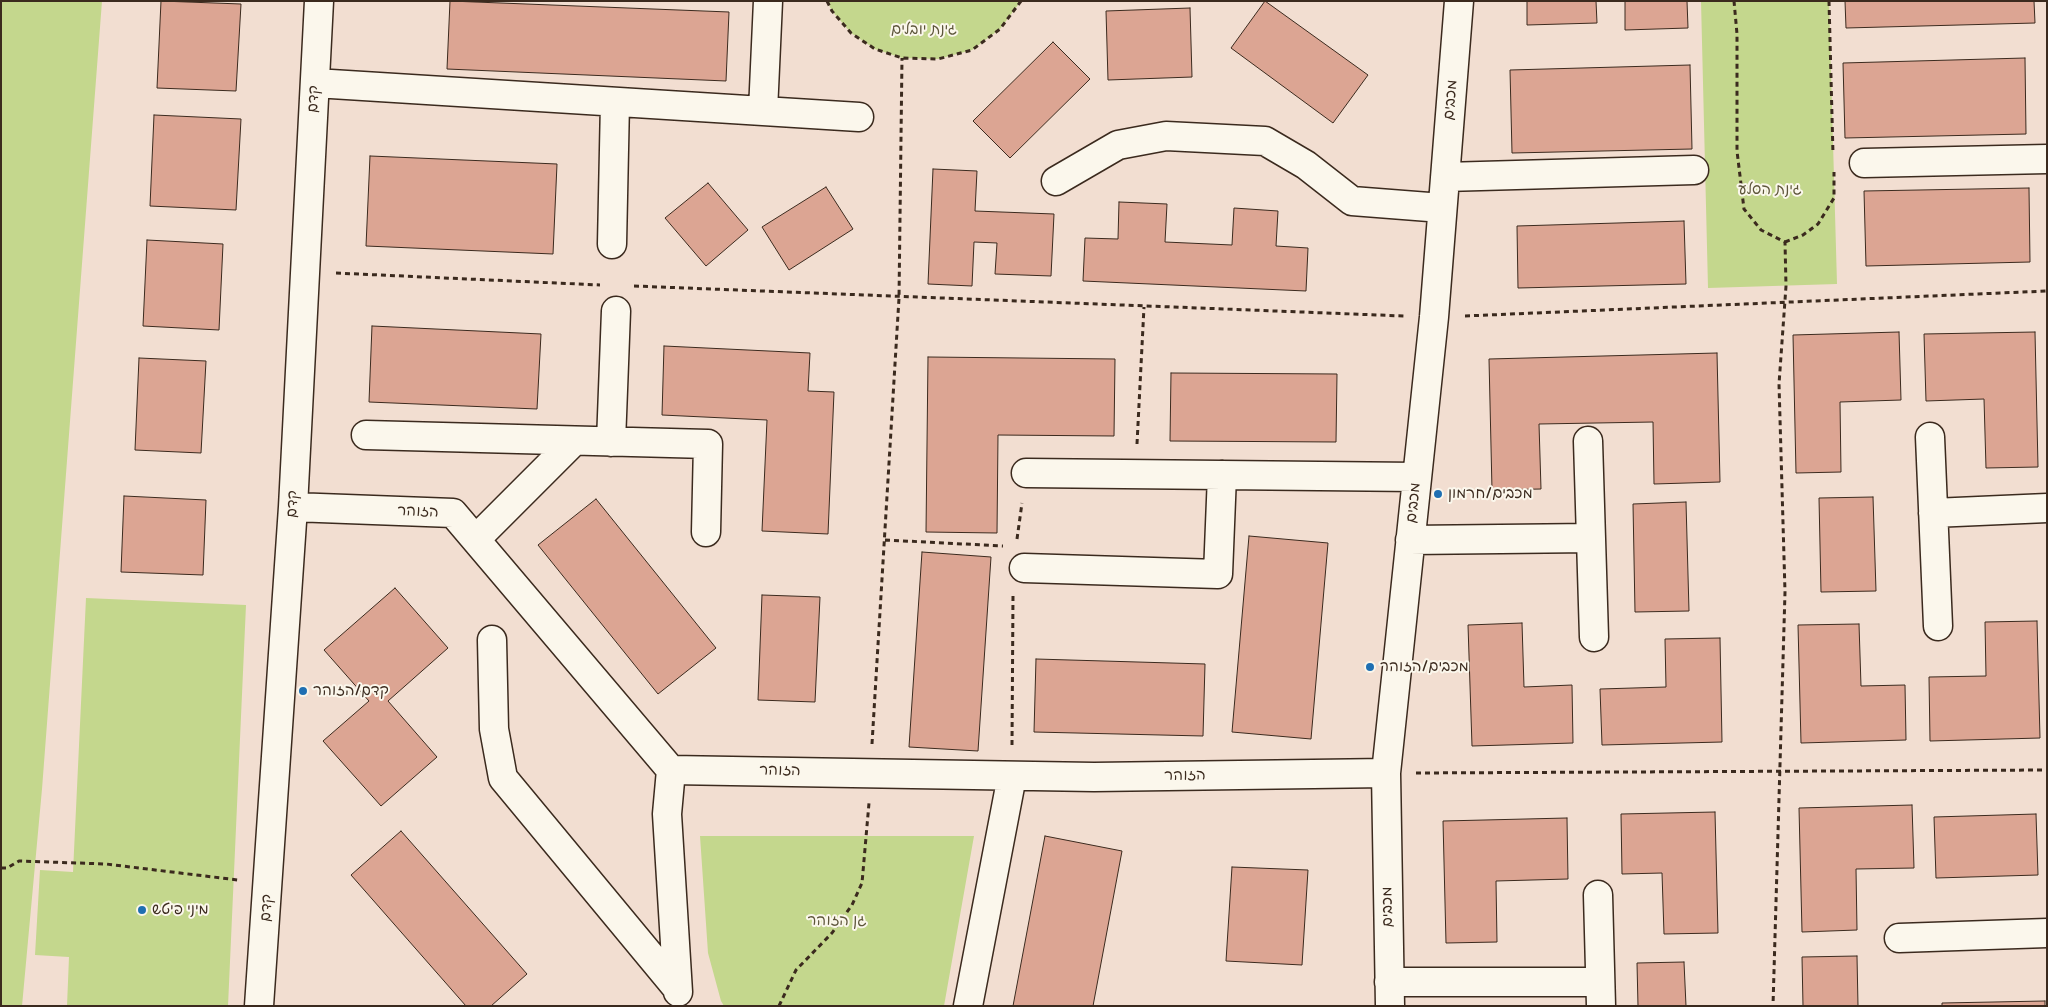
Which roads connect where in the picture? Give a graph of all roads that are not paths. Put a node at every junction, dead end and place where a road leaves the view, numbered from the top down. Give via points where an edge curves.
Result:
1 (319, 1) edge
2 (768, 1) edge
3 (1459, 1) edge
4 (315, 83) junction
5 (615, 102) junction
6 (763, 111) junction
7 (859, 117) dead end
8 (2047, 159) edge
9 (1864, 163) dead end
10 (1694, 170) dead end
11 (1445, 177) junction
12 (1056, 180) dead end
13 (1442, 208) junction
14 (612, 244) dead end
15 (616, 311) dead end
16 (366, 435) dead end
17 (1930, 437) dead end
18 (574, 441) junction
19 (1588, 441) dead end
20 (611, 442) junction
21 (1026, 473) road end
22 (1222, 475) junction
23 (1417, 477) junction
24 (293, 507) junction
25 (2047, 508) edge
26 (1933, 513) junction
27 (706, 532) dead end
28 (1591, 538) junction
29 (476, 539) junction
30 (1410, 540) junction
31 (1018, 561) road end
32 (1938, 626) dead end
33 (1594, 637) dead end
34 (492, 640) dead end
35 (671, 770) junction
36 (1386, 773) junction
37 (1012, 776) junction
38 (1598, 895) dead end
39 (2047, 932) edge
40 (1898, 938) dead end
41 (1389, 994) edge
42 (1601, 994) edge
43 (679, 997) edge
44 (259, 1006) edge
45 (968, 1006) edge

1 - 4 street, קדם
2 - 6 street
3 - 11 street, מכבים
4 - 5 street
4 - 24 street, קדם
5 - 6 street
5 - 14 street
6 - 7 street
8 - 9 street
10 - 11 street
11 - 13 street, מכבים
12 - 13 street via 1118,145 1166,136 1265,141 1306,165 1352,201
13 - 23 street, מכבים
15 - 20 street
16 - 18 street
17 - 26 street
18 - 20 street
18 - 29 street
19 - 28 street
20 - 27 street via 708,444
21 - 22 street
22 - 23 street
22 - 31 street via 1218,574
23 - 30 street, מכבים
24 - 29 street, הזוהר via 453,513
24 - 44 street, קדם
25 - 26 street
26 - 32 street
28 - 30 street
28 - 33 street
29 - 35 street, הזוהר
30 - 36 street, מכבים
34 - 43 street via 494,729 503,778
35 - 37 street, הזוהר
35 - 43 street via 667,814
36 - 37 street, הזוהר
36 - 41 street, מכבים
37 - 45 street
38 - 42 street
39 - 40 street
41 - 42 street

